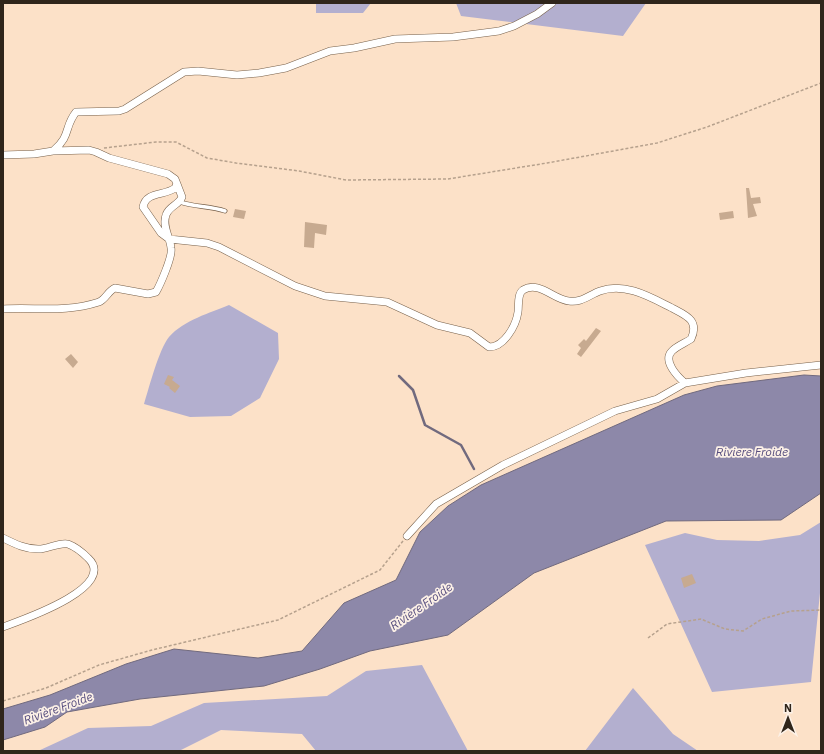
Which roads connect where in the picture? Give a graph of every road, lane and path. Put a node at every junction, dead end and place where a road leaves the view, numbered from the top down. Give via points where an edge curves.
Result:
1 (552, 3) edge
2 (821, 83) edge
3 (104, 148) dead end
4 (53, 150) junction
5 (3, 154) edge
6 (177, 184) junction
7 (180, 202) junction
8 (225, 211) dead end
9 (168, 239) junction
10 (3, 309) edge
11 (821, 365) edge
12 (686, 383) junction
13 (407, 536) joint
14 (3, 538) edge
15 (821, 610) edge
16 (3, 627) edge
17 (648, 638) dead end
18 (3, 701) edge

1 - 4 street via 537,14 499,31 453,38 395,39 330,51 286,68 259,73 236,75 198,70 184,72 125,109 76,112 67,136 62,144
2 - 3 path via 707,127 657,143 547,164 448,179 346,180 207,158 176,142
4 - 5 street via 34,154
4 - 6 street via 96,152 168,174
6 - 7 street via 182,196
6 - 9 street via 173,190 149,196 143,207
7 - 8 lane
7 - 9 street via 170,208 166,215
9 - 10 street via 172,249 170,258 158,288 152,294 115,288 99,302 71,308
9 - 12 street via 207,243 219,247 295,286 325,296 387,302 437,326 470,332 489,347 501,345 508,336 518,314 520,293 528,288 545,290 568,302 578,301 609,289 632,290 686,314 691,320 691,339 673,349 669,360 676,375
11 - 12 street
12 - 13 street via 657,399 615,411 504,465 436,504
13 - 18 path via 380,570 278,620 99,665 46,688
14 - 16 street via 20,546 39,549 67,544 80,550 93,562 95,573 90,582 59,604
15 - 17 path via 790,611 762,619 743,631 725,629 701,619 667,624

